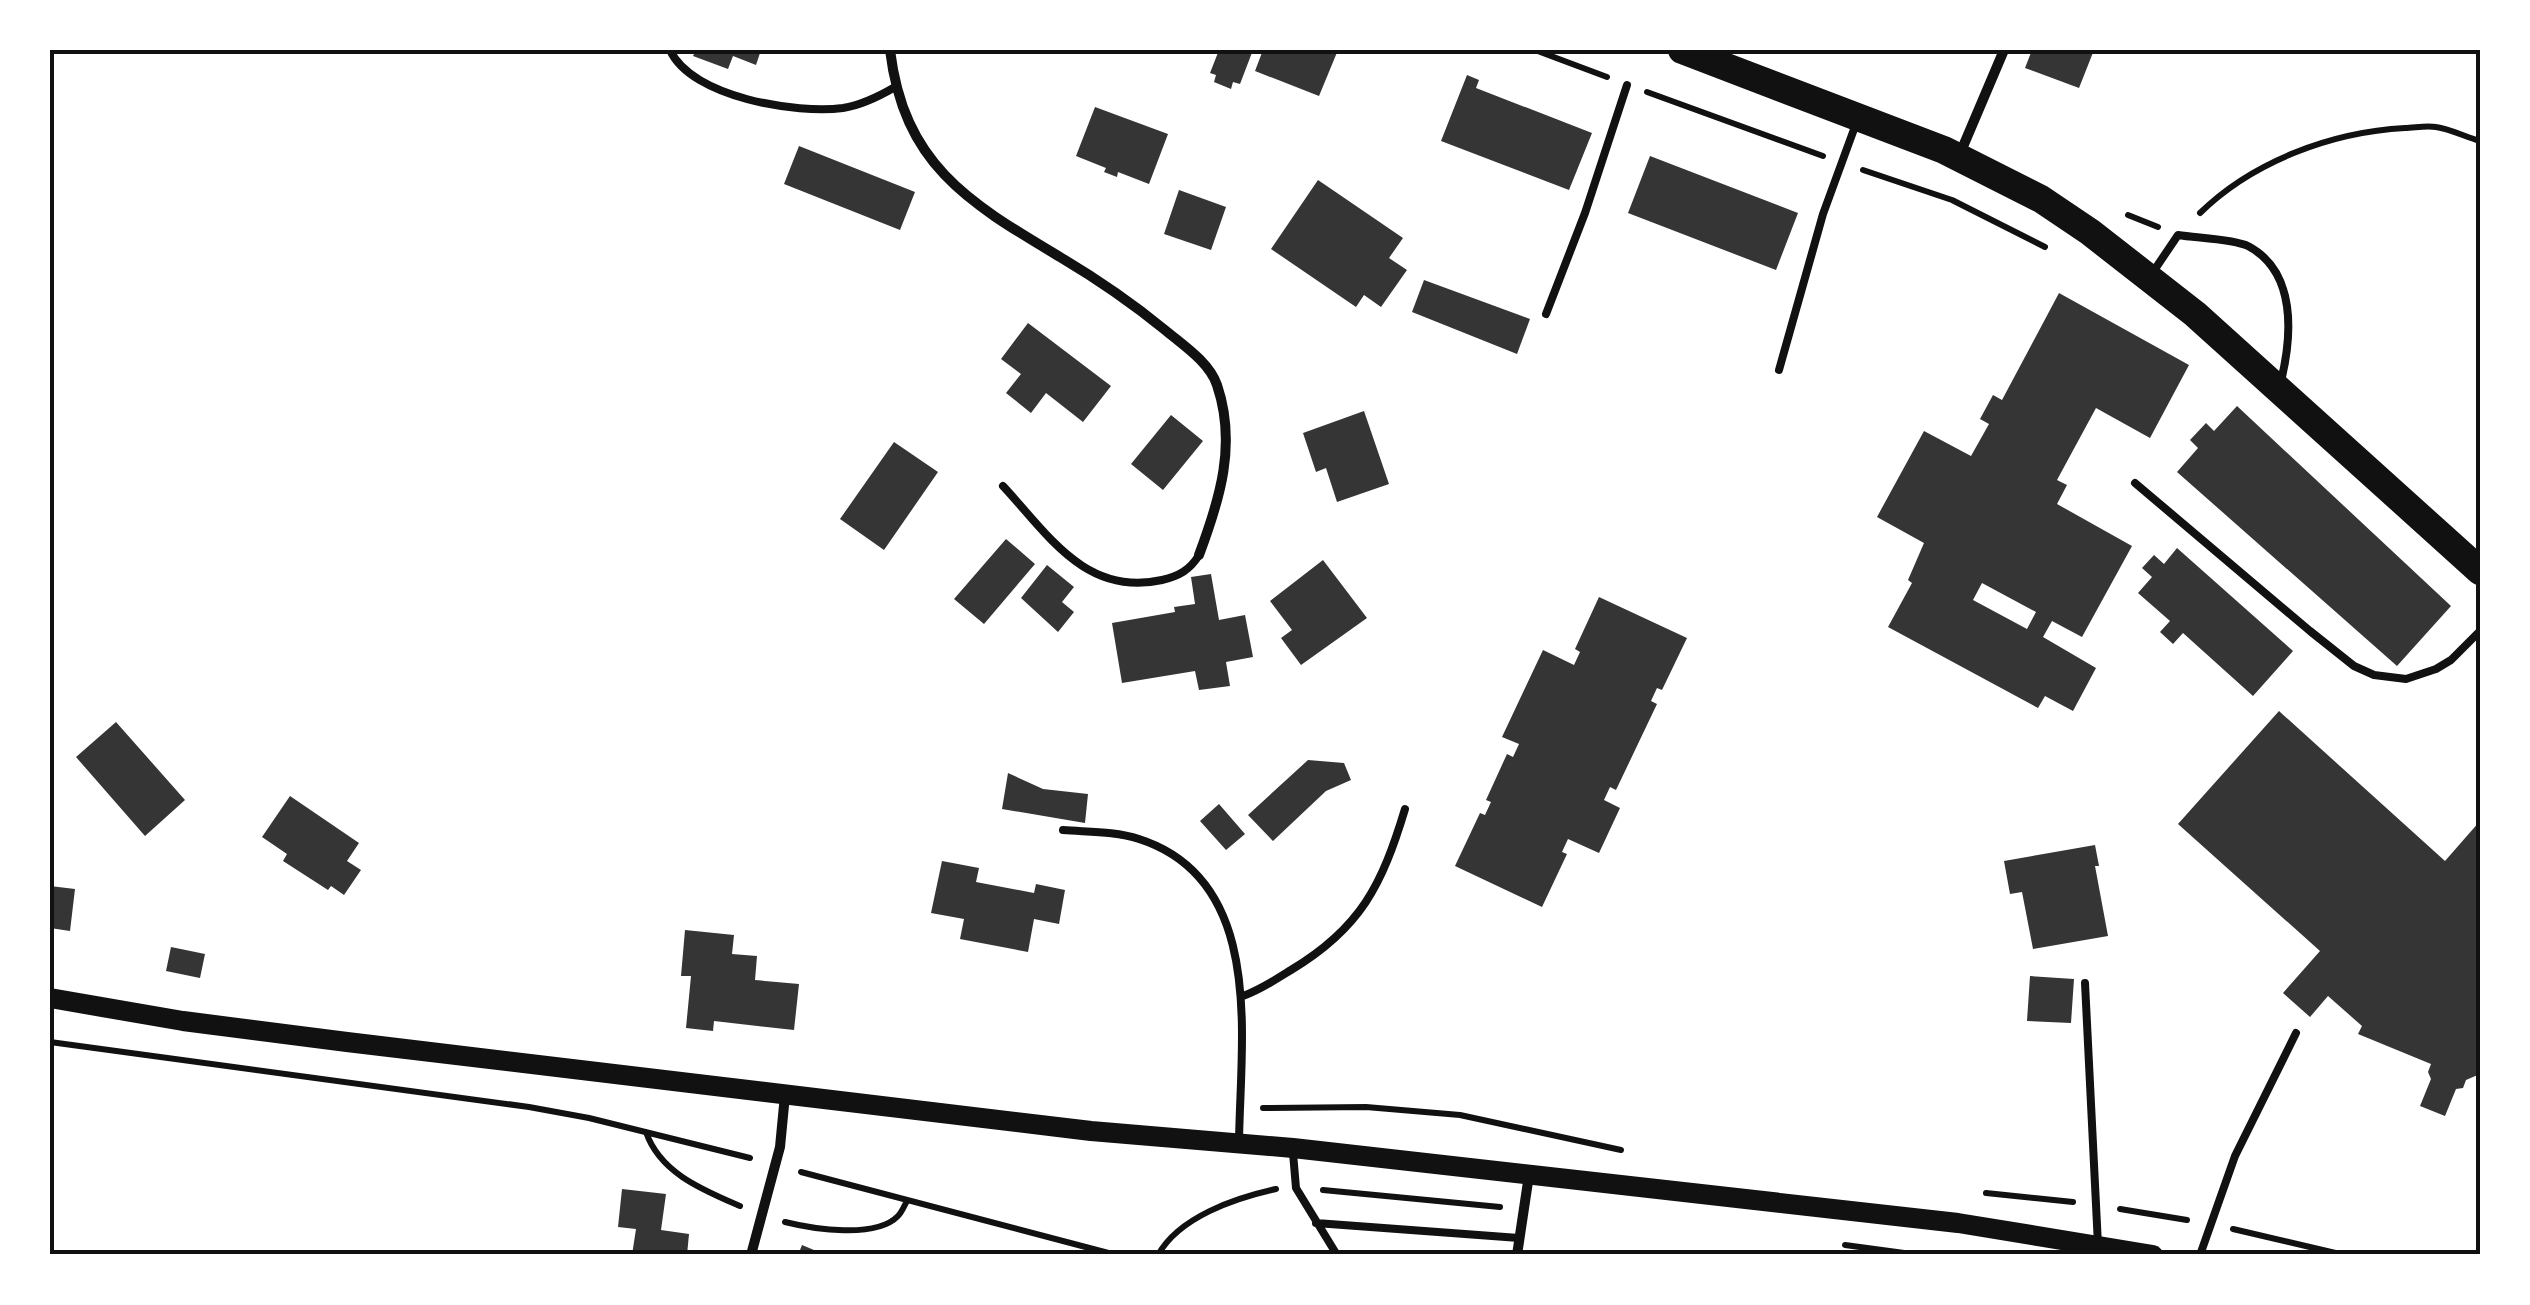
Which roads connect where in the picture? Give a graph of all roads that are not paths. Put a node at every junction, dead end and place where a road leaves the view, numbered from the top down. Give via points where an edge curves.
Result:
1 (670, 50) edge
2 (890, 50) edge
3 (1682, 50) edge
4 (2004, 50) edge
5 (1627, 85) road end
6 (895, 87) junction
7 (1859, 117) junction
8 (1958, 157) junction
9 (2150, 277) junction
10 (1546, 314) dead end
11 (1779, 370) dead end
12 (2279, 390) junction
13 (2136, 483) dead end
14 (1003, 486) dead end
15 (1199, 554) joint
16 (2480, 571) edge
17 (2480, 631) edge
18 (1405, 809) dead end
19 (1063, 830) dead end
20 (2084, 983) dead end
21 (1242, 996) junction
22 (50, 998) edge
23 (2296, 1033) dead end
24 (785, 1095) junction
25 (1239, 1142) junction
26 (1293, 1148) junction
27 (1529, 1174) junction
28 (1316, 1223) junction
29 (1519, 1238) junction
30 (2098, 1245) junction
31 (751, 1255) edge
32 (1337, 1255) edge
33 (1517, 1255) edge
34 (2153, 1255) edge
35 (2200, 1255) edge

1 - 6 lane via 693,76 774,106 848,107
2 - 6 street
3 - 7 highway
4 - 8 street
5 - 10 lane
6 - 15 street via 908,121 947,179 976,205 1127,299 1216,381 1226,423 1225,467
7 - 8 highway
7 - 11 lane via 1823,214
8 - 9 highway via 2041,199
9 - 12 highway
9 - 12 lane via 2178,235 2246,245 2275,267 2286,296 2290,344
12 - 16 highway
13 - 17 lane via 2310,632 2374,675 2406,679 2436,669
14 - 15 lane via 1040,532 1090,570 1147,583 1176,577
18 - 21 lane via 1393,851 1352,924 1320,953
19 - 21 lane via 1144,840 1186,867 1224,915
20 - 30 lane
21 - 25 lane
22 - 24 main road via 183,1021
23 - 35 lane via 2235,1156
24 - 25 main road via 1091,1132
24 - 31 street via 780,1147
25 - 26 main road
26 - 27 main road
26 - 28 lane via 1296,1188
27 - 29 street
27 - 30 main road
28 - 29 lane
28 - 32 lane
29 - 33 street
30 - 34 main road

